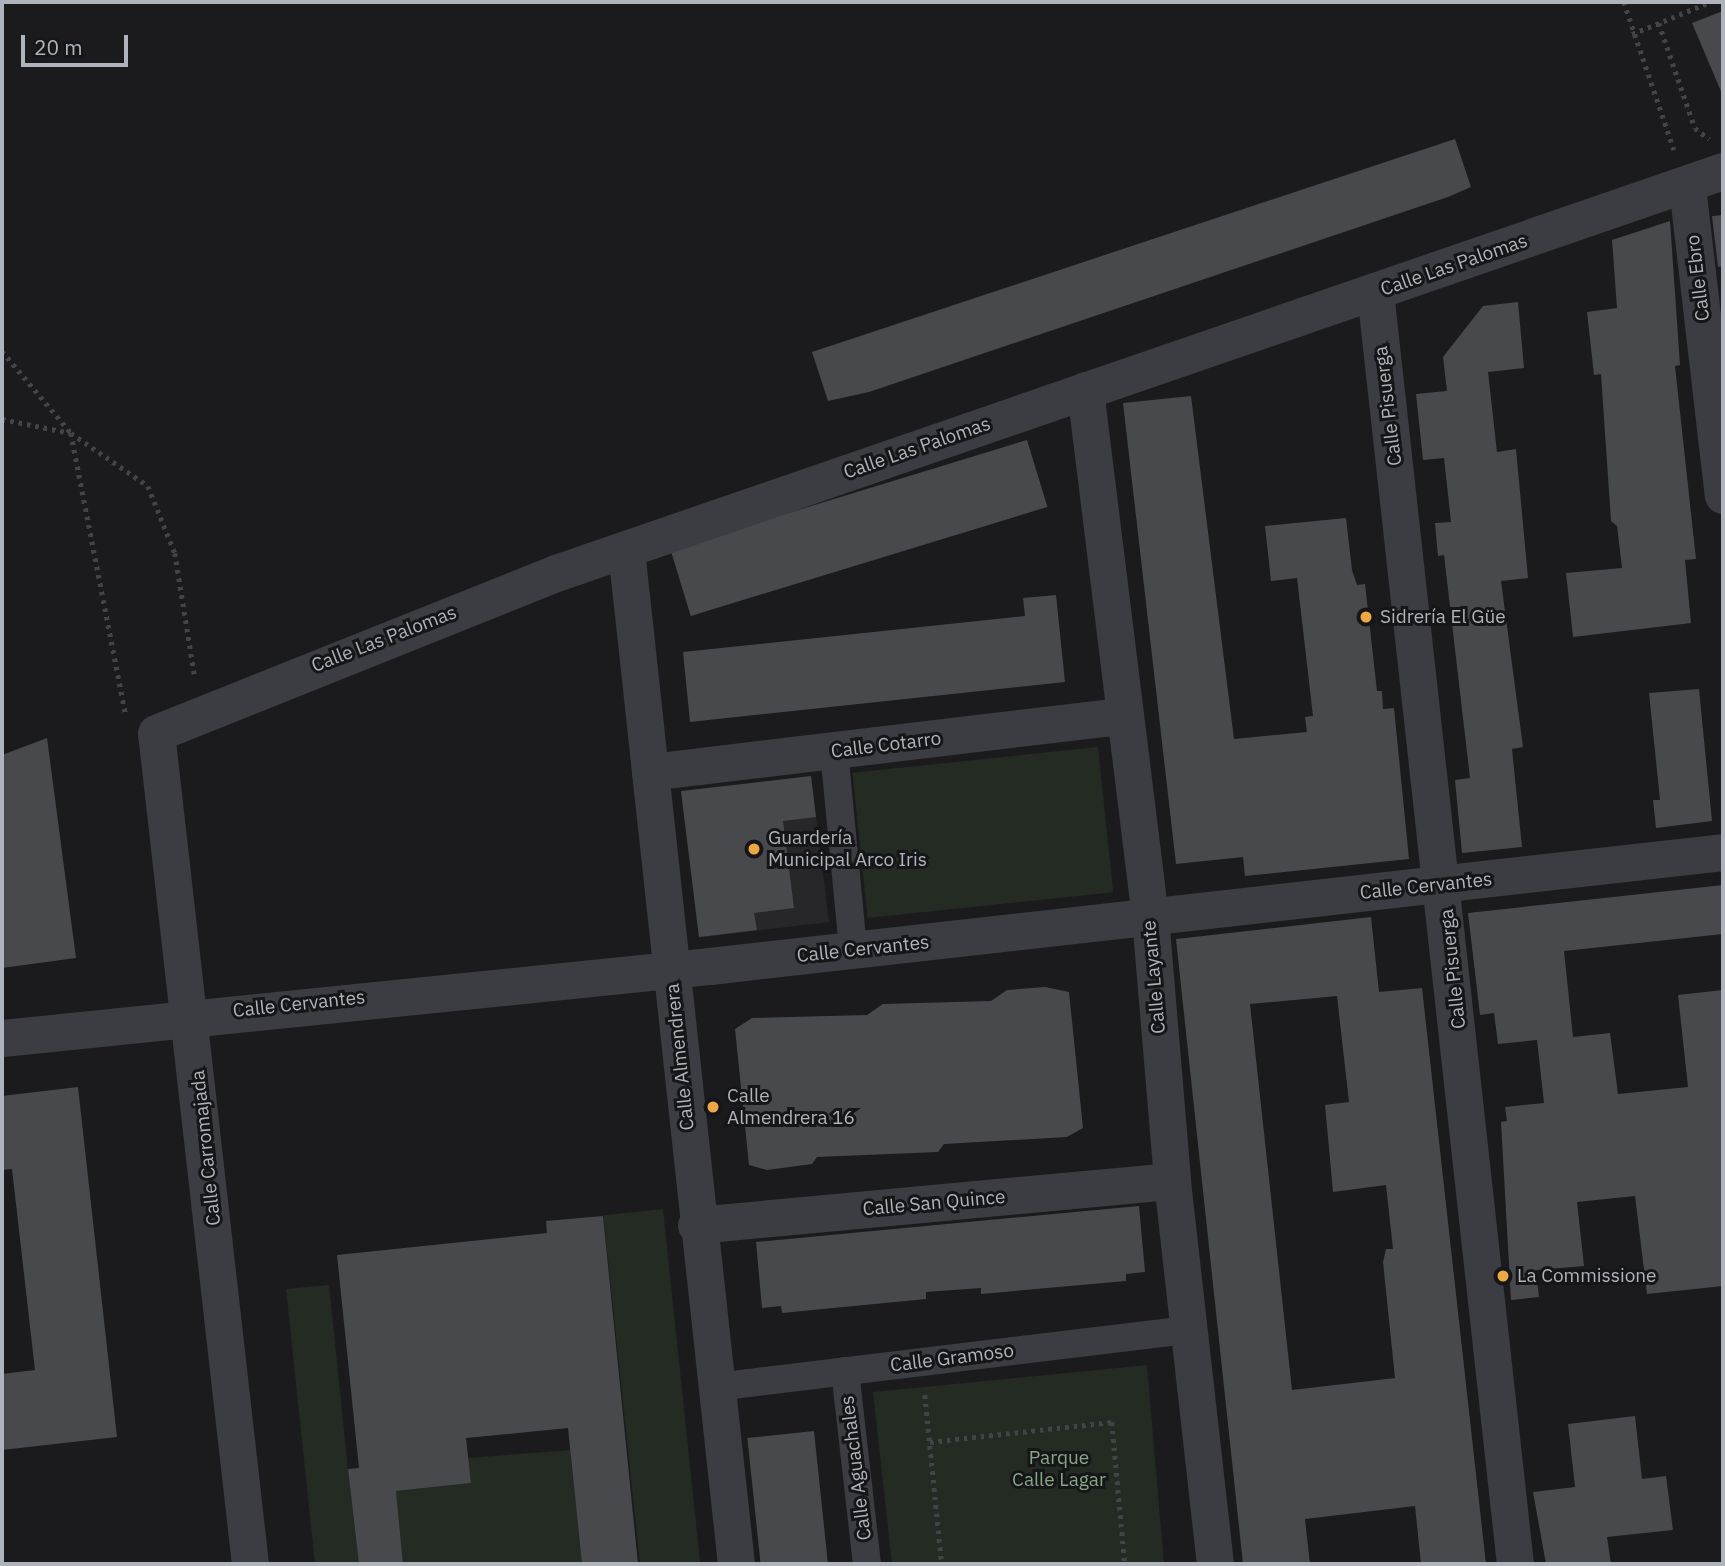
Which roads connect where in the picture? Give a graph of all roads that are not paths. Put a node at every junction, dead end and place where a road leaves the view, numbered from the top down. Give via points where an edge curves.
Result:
1 (1720, 157) edge
2 (1682, 174) junction
3 (1375, 292) junction
4 (1085, 390) junction
5 (1723, 495) edge
6 (626, 550) junction
7 (1122, 716) junction
8 (156, 733) joint
9 (834, 751) junction
10 (650, 772) junction
11 (1723, 852) edge
12 (1444, 884) junction
13 (1150, 917) junction
14 (853, 950) junction
15 (671, 967) junction
16 (191, 1016) junction
17 (2, 1038) edge
18 (1172, 1181) junction
19 (696, 1225) junction
20 (1189, 1330) junction
21 (845, 1371) junction
22 (716, 1387) junction
23 (250, 1564) edge
24 (736, 1564) edge
25 (867, 1564) edge
26 (1215, 1564) edge
27 (1515, 1564) edge

1 - 2 street, Calle Las Palomas
2 - 3 street, Calle Las Palomas
2 - 5 street, Calle Ebro
3 - 4 street, Calle Las Palomas
3 - 12 street, Calle Pisuerga
4 - 6 street, Calle Las Palomas
4 - 7 street, Calle Layante
6 - 8 street, Calle Las Palomas via 350,651
6 - 10 street, Calle Almendrera
7 - 9 street, Calle Cotarro
7 - 13 street, Calle Layante
8 - 16 street, Calle Carromajada
9 - 10 street, Calle Cotarro
9 - 14 street
10 - 15 street, Calle Almendrera
11 - 12 street, Calle Cervantes
12 - 13 street, Calle Cervantes
12 - 27 street, Calle Pisuerga
13 - 14 street, Calle Cervantes
13 - 18 street, Calle Layante
14 - 15 street, Calle Cervantes
15 - 16 street, Calle Cervantes
15 - 19 street, Calle Almendrera
16 - 17 street, Calle Cervantes
16 - 23 street, Calle Carromajada
18 - 19 street, Calle San Quince
18 - 20 street, Calle Layante
19 - 22 street, Calle Almendrera
20 - 21 street, Calle Gramoso
20 - 26 street, Calle Layante
21 - 22 street, Calle Gramoso
21 - 25 street, Calle Aguachales
22 - 24 street, Calle Almendrera

